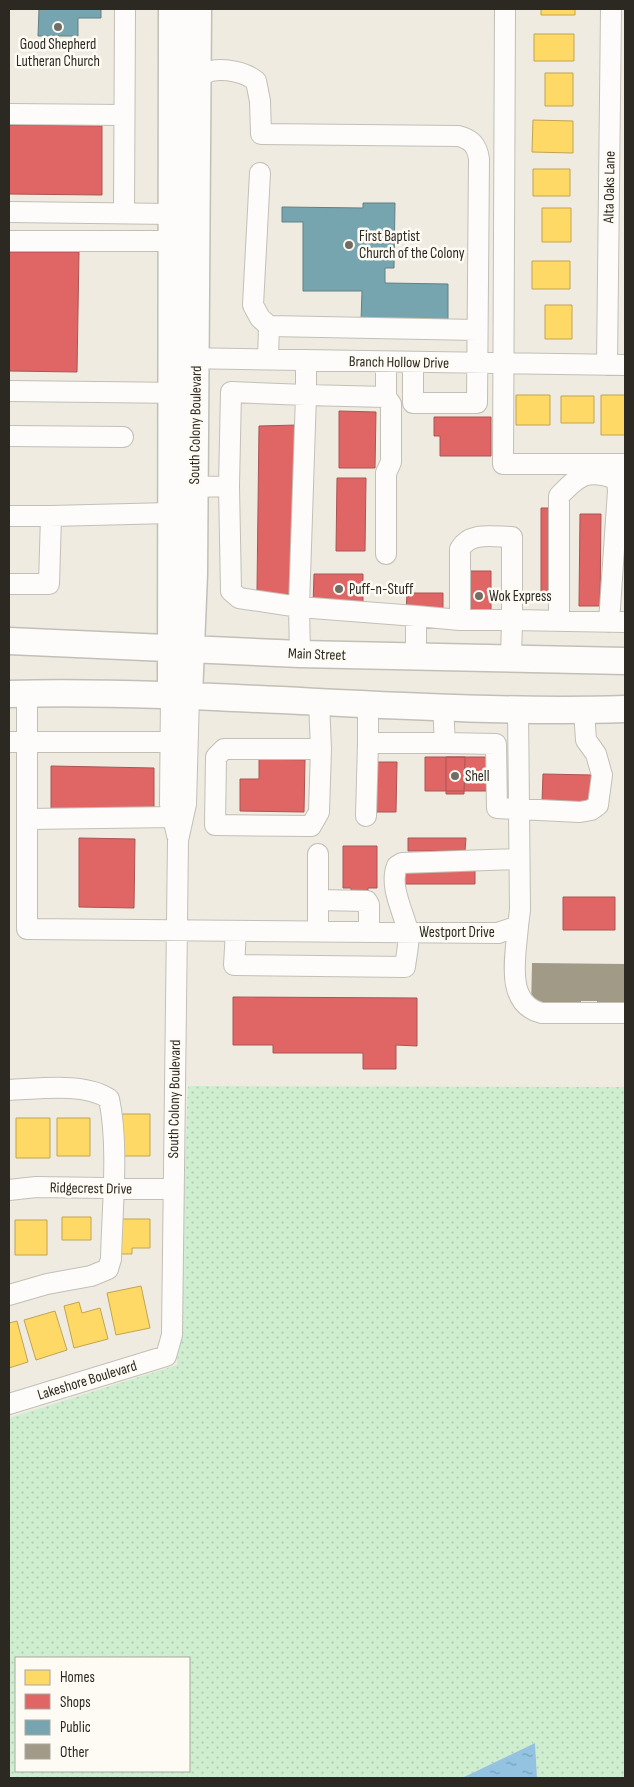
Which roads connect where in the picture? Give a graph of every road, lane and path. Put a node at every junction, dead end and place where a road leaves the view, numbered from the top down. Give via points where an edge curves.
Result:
1 (125, 9) edge
2 (172, 9) edge
3 (198, 9) edge
4 (505, 9) edge
5 (611, 9) edge
6 (185, 80) junction
7 (9, 114) edge
8 (123, 115) junction
9 (260, 173) dead end
10 (9, 212) edge
11 (124, 214) junction
12 (172, 214) junction
13 (9, 241) edge
14 (172, 241) junction
15 (269, 326) junction
16 (348, 327) junction
17 (477, 330) junction
18 (184, 358) junction
19 (268, 359) junction
20 (306, 360) junction
21 (347, 361) junction
22 (386, 362) junction
23 (413, 362) junction
24 (477, 364) junction
25 (504, 364) junction
26 (616, 365) edge
27 (9, 391) edge
28 (184, 393) junction
29 (306, 395) junction
30 (386, 397) junction
31 (9, 436) edge
32 (123, 437) dead end
33 (625, 464) edge
34 (229, 486) junction
35 (195, 487) junction
36 (170, 513) junction
37 (9, 516) edge
38 (51, 516) junction
39 (386, 554) dead end
40 (9, 584) edge
41 (299, 608) junction
42 (416, 616) junction
43 (460, 620) junction
44 (512, 620) junction
45 (559, 621) junction
46 (617, 622) edge
47 (9, 641) edge
48 (181, 649) junction
49 (300, 654) junction
50 (416, 657) junction
51 (511, 658) junction
52 (625, 661) edge
53 (18, 694) edge
54 (180, 695) junction
55 (319, 702) junction
56 (368, 704) junction
57 (443, 706) junction
58 (518, 709) junction
59 (625, 709) edge
60 (584, 710) junction
61 (18, 742) edge
62 (170, 742) junction
63 (368, 743) junction
64 (444, 743) junction
65 (321, 749) junction
66 (519, 809) junction
67 (366, 816) dead end
68 (28, 819) junction
69 (215, 826) junction
70 (178, 827) junction
71 (318, 854) dead end
72 (519, 859) junction
73 (318, 900) junction
74 (518, 926) junction
75 (177, 930) junction
76 (236, 931) junction
77 (318, 931) junction
78 (370, 932) junction
79 (408, 932) junction
80 (625, 1013) edge
81 (9, 1090) edge
82 (113, 1189) junction
83 (173, 1189) junction
84 (9, 1190) edge
85 (9, 1295) edge
86 (166, 1356) joint
87 (9, 1404) edge

1 - 8 street
2 - 6 main road, South Colony Boulevard
3 - 6 main road, South Colony Boulevard
4 - 25 street
5 - 26 street, Alta Oaks Lane
6 - 12 main road, South Colony Boulevard
6 - 17 street via 209,71 247,74 256,81 261,134 467,138 474,144 479,159
6 - 18 main road, South Colony Boulevard
7 - 8 street
8 - 11 street
9 - 15 street via 253,305
10 - 11 street
11 - 12 street
12 - 14 main road, South Colony Boulevard
13 - 14 street
14 - 18 main road, South Colony Boulevard
15 - 16 street
15 - 19 street
16 - 17 street
16 - 21 street
17 - 24 street
18 - 19 street, Branch Hollow Drive
18 - 28 main road, South Colony Boulevard
19 - 20 street, Branch Hollow Drive
20 - 21 street, Branch Hollow Drive
20 - 29 street
21 - 22 street, Branch Hollow Drive
22 - 23 street, Branch Hollow Drive
22 - 30 street
23 - 24 street, Branch Hollow Drive
23 - 24 street via 413,403 477,403
24 - 25 street, Branch Hollow Drive
25 - 26 street, Branch Hollow Drive
25 - 33 street via 503,464
27 - 28 street
28 - 35 main road, South Colony Boulevard
28 - 36 main road, South Colony Boulevard
29 - 30 street
29 - 34 street via 230,392
29 - 41 street
30 - 39 street via 391,404 391,462 386,473
31 - 32 street
34 - 35 street
34 - 41 street via 230,591 239,598
35 - 48 main road, South Colony Boulevard
36 - 38 street
36 - 48 main road, South Colony Boulevard
37 - 38 street
38 - 40 street via 48,584
41 - 42 street
41 - 49 street
42 - 43 street
42 - 50 street
43 - 44 street
43 - 44 street via 460,549 474,537 512,538
44 - 45 street
44 - 51 street
45 - 46 street
45 - 46 street via 559,496 587,473 616,479
47 - 48 main road, Main Street
48 - 49 main road, Main Street
48 - 54 main road, South Colony Boulevard
49 - 50 main road, Main Street
50 - 51 main road, Main Street
51 - 52 main road, Main Street
53 - 54 main road
53 - 61 street
54 - 55 main road
54 - 62 street, South Colony Boulevard
54 - 70 street, South Colony Boulevard via 186,804
55 - 56 main road
55 - 65 street
56 - 57 main road
56 - 63 street
57 - 58 main road
57 - 64 street
58 - 60 main road
58 - 66 street
59 - 60 main road
60 - 66 street via 586,740 596,754 602,775 598,805 580,812
61 - 62 street
61 - 68 street
62 - 70 street, South Colony Boulevard via 170,804
63 - 64 street
63 - 67 street
64 - 66 street via 496,744 497,808
65 - 69 street via 319,812 311,826
65 - 69 street via 224,749 216,758
66 - 72 street
68 - 70 street
68 - 75 street, Westport Drive via 27,929
69 - 70 street
70 - 75 street, South Colony Boulevard
71 - 73 street
72 - 74 street
72 - 79 street via 402,863 397,866 398,900
73 - 77 street
73 - 78 street via 365,900 369,905
74 - 79 street, Westport Drive via 498,933
74 - 80 street via 516,987 523,1004 531,1011
75 - 76 street, Westport Drive
75 - 83 street, South Colony Boulevard
76 - 77 street, Westport Drive
76 - 79 street via 234,964 405,967
77 - 78 street, Westport Drive
78 - 79 street, Westport Drive
81 - 82 street via 85,1089 98,1091 108,1098 113,1116
82 - 83 street, Ridgecrest Drive
82 - 84 street, Ridgecrest Drive via 36,1187
82 - 85 street via 108,1269
83 - 86 street, South Colony Boulevard via 172,1335
86 - 87 street, Lakeshore Boulevard

